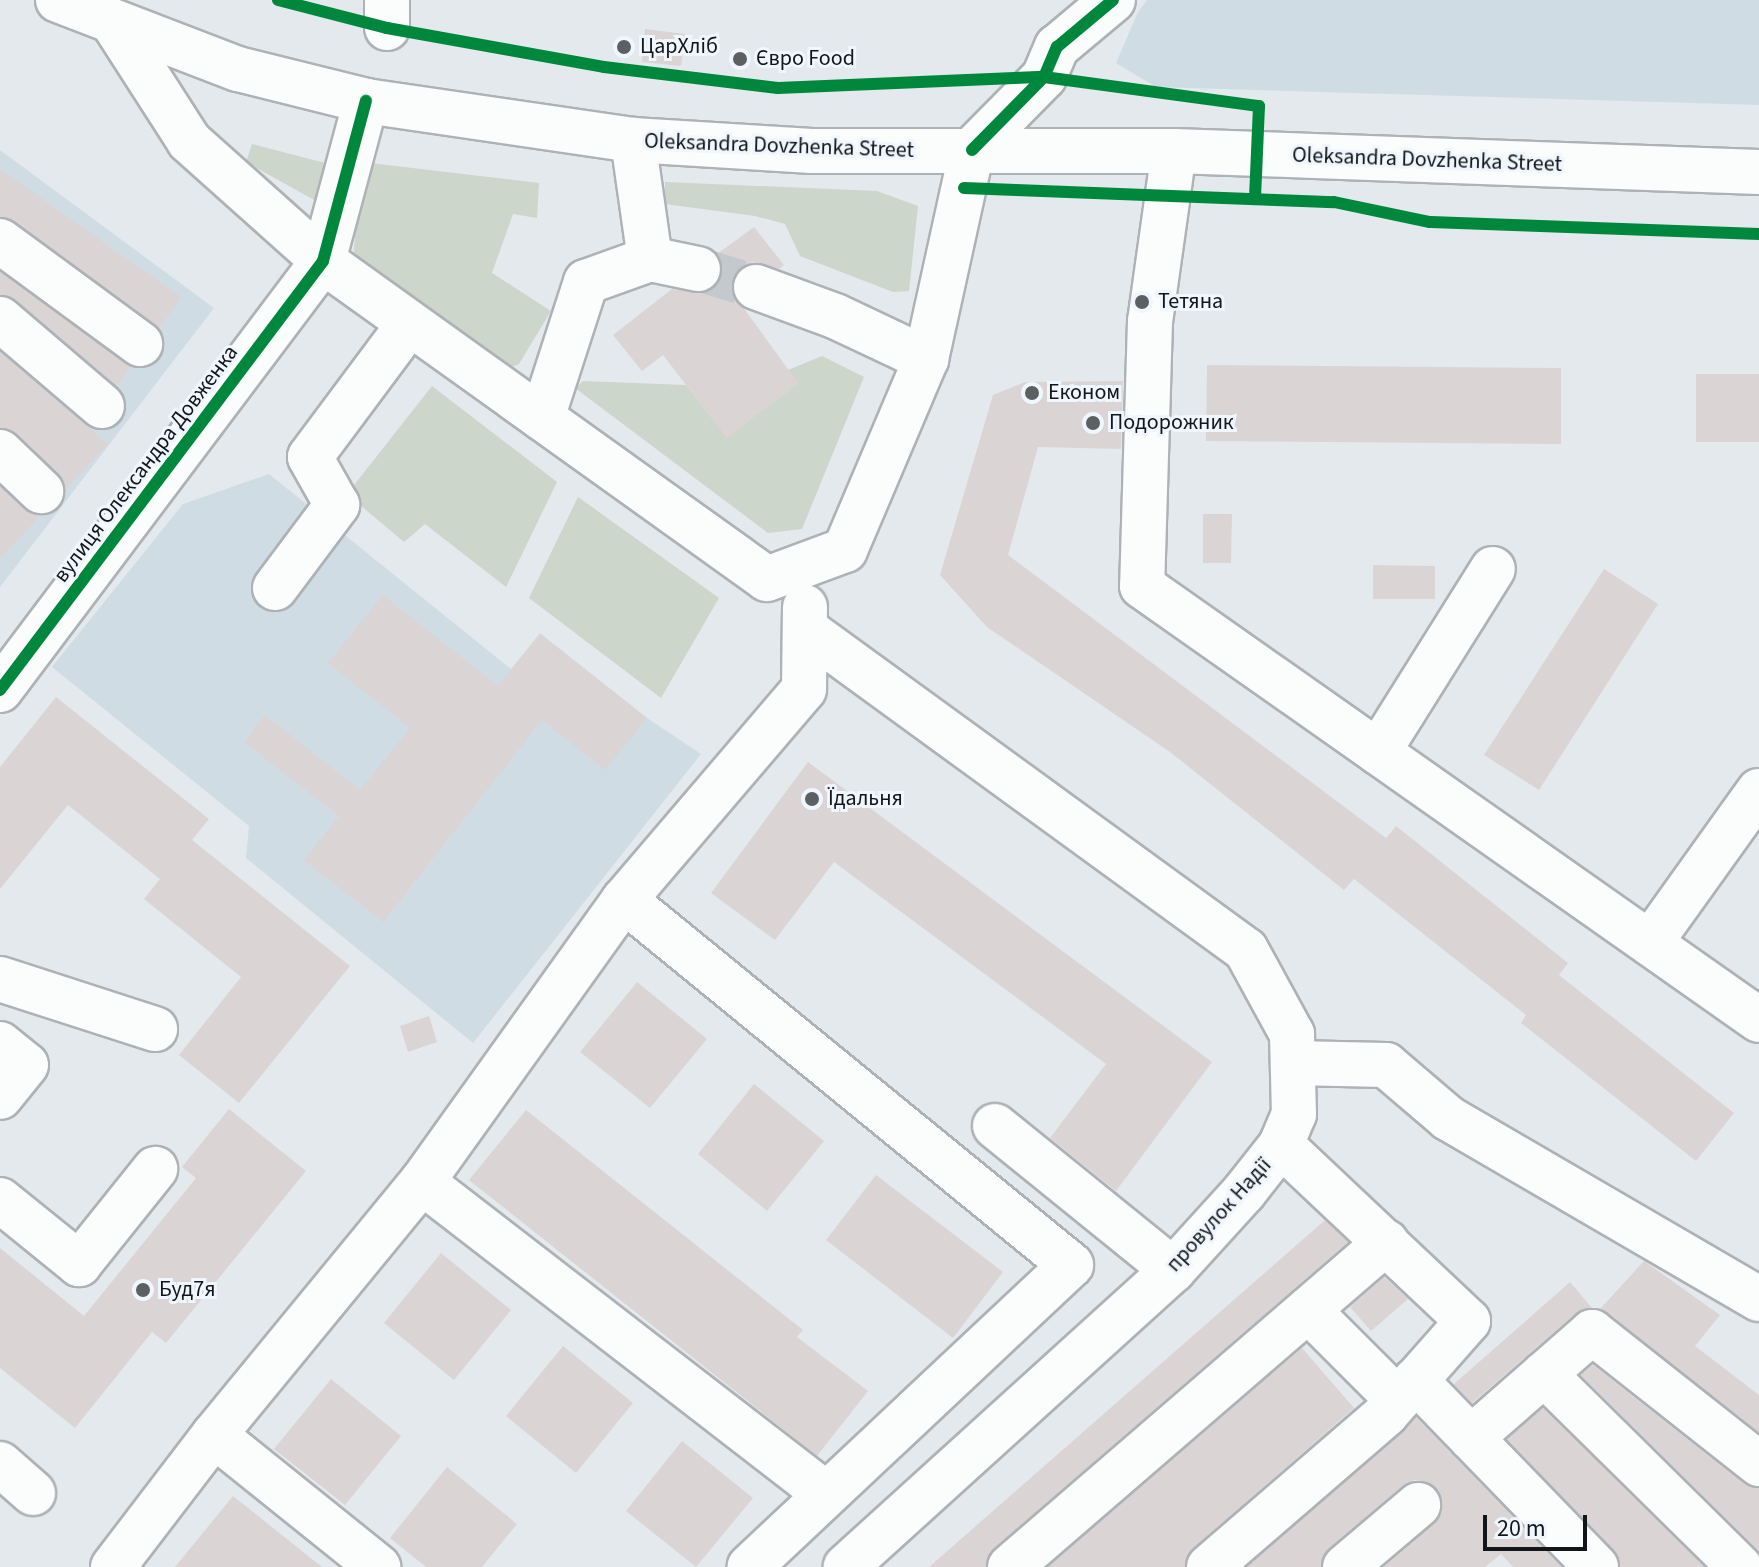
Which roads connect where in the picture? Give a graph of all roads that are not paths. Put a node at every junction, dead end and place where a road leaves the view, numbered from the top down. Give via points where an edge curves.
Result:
1 (58, 0) edge
2 (1113, 0) edge
3 (114, 24) junction
4 (366, 101) junction
5 (633, 140) junction
6 (972, 150) junction
7 (1174, 151) junction
8 (1759, 172) edge
9 (0, 241) edge
10 (650, 259) junction
11 (323, 261) junction
12 (698, 269) tunnel mouth
13 (756, 287) tunnel mouth
14 (0, 319) edge
15 (409, 324) junction
16 (140, 344) dead end
17 (926, 359) junction
18 (102, 406) dead end
19 (542, 418) junction
20 (0, 452) edge
21 (41, 491) dead end
22 (806, 564) junction
23 (1493, 569) dead end
24 (275, 588) dead end
25 (805, 629) junction
26 (0, 690) edge
27 (1378, 752) junction
28 (1759, 791) edge
29 (624, 900) junction
30 (1650, 943) junction
31 (0, 979) edge
32 (1759, 1020) edge
33 (155, 1029) dead end
34 (0, 1044) edge
35 (1293, 1063) junction
36 (0, 1097) edge
37 (995, 1126) dead end
38 (1281, 1145) junction
39 (155, 1169) dead end
40 (422, 1182) junction
41 (0, 1200) edge
42 (1386, 1242) junction
43 (1173, 1270) junction
44 (1759, 1299) edge
45 (1308, 1310) junction
46 (1544, 1374) junction
47 (1407, 1390) junction
48 (214, 1435) junction
49 (1471, 1438) junction
50 (0, 1464) edge
51 (1759, 1464) edge
52 (33, 1493) dead end
53 (826, 1494) junction
54 (1418, 1505) dead end
55 (113, 1567) edge
56 (378, 1567) edge
57 (749, 1567) edge
58 (846, 1567) edge
59 (1010, 1567) edge
60 (1209, 1567) edge
61 (1345, 1567) edge
62 (1596, 1567) edge
63 (1740, 1567) edge

1 - 3 main road, Oleksandra Dovzhenka Street
2 - 6 main road via 1057,47 1044,77
3 - 4 main road, Oleksandra Dovzhenka Street via 238,69
3 - 11 main road via 189,141
4 - 5 main road, Oleksandra Dovzhenka Street
4 - 11 main road
5 - 6 main road, Oleksandra Dovzhenka Street via 812,151
5 - 10 main road
6 - 7 main road, Oleksandra Dovzhenka Street
6 - 17 main road
7 - 8 main road, Oleksandra Dovzhenka Street
7 - 27 main road via 1150,321 1142,586
9 - 16 main road
10 - 12 main road
10 - 19 main road via 586,282
11 - 15 main road
11 - 26 main road, вулиця Олександра Довженка
13 - 17 main road via 835,316
14 - 18 main road
15 - 19 main road
15 - 24 main road via 310,457 337,505
17 - 22 main road via 845,550
19 - 22 main road via 767,579
20 - 21 main road
22 - 25 main road
23 - 27 main road
25 - 29 main road via 804,689
25 - 35 main road, провулок Надії via 1246,950 1292,1034
27 - 30 main road
28 - 30 main road
29 - 40 main road
29 - 53 main road via 1071,1265
30 - 32 main road
31 - 33 main road
34 - 36 main road via 26,1065
35 - 38 main road, провулок Надії via 1294,1114
35 - 44 main road via 1386,1065 1448,1118
37 - 43 main road
38 - 42 main road
38 - 43 main road, провулок Надії
39 - 41 main road via 79,1264
40 - 48 main road
40 - 53 main road
42 - 45 main road
42 - 47 main road via 1468,1321
43 - 58 main road, провулок Надії
45 - 47 main road
45 - 59 main road
46 - 49 main road
46 - 51 main road via 1592,1332
46 - 63 main road
47 - 49 main road
47 - 60 main road
48 - 55 main road
48 - 56 main road
49 - 62 main road
50 - 52 main road
53 - 57 main road
54 - 61 main road

